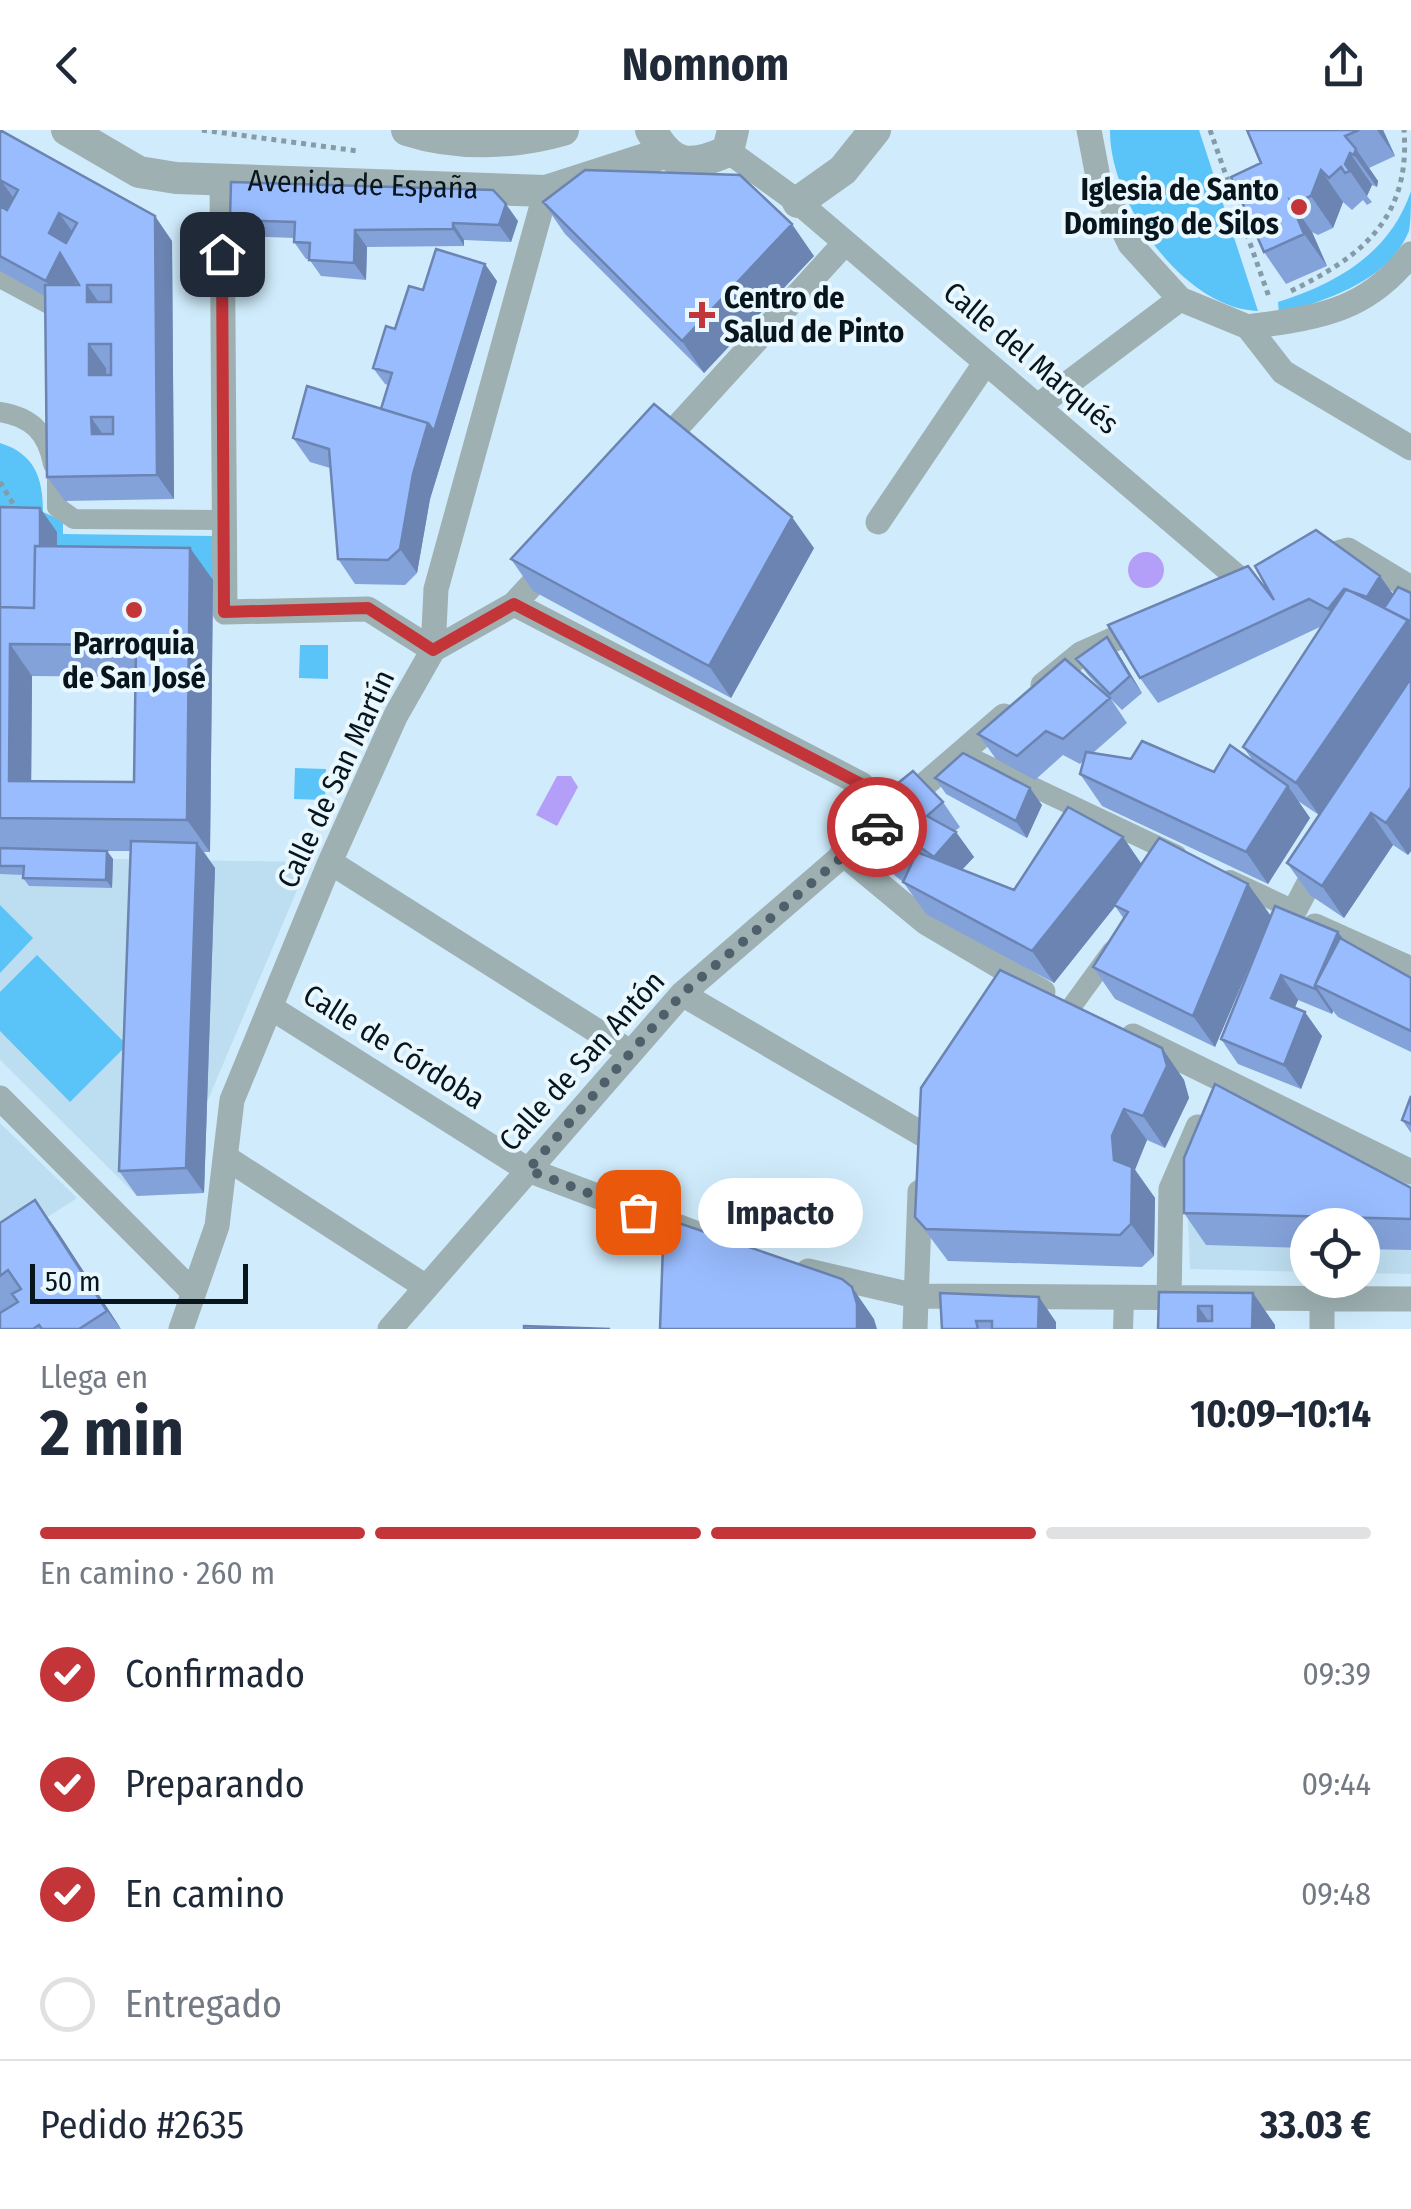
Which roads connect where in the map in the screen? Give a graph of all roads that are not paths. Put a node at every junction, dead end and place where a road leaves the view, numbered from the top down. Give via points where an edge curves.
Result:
1 (67, 130) edge
2 (407, 130) edge
3 (563, 130) edge
4 (875, 130) edge
5 (1089, 130) edge
6 (731, 140) edge
7 (657, 142) edge
8 (222, 178) junction
9 (546, 190) junction
10 (798, 202) junction
11 (846, 243) junction
12 (1411, 254) edge
13 (0, 278) edge
14 (1180, 300) junction
15 (1261, 325) junction
16 (58, 348) edge
17 (986, 362) junction
18 (1038, 406) junction
19 (0, 412) edge
20 (57, 424) edge
21 (1411, 448) edge
22 (634, 474) edge
23 (56, 481) junction
24 (224, 520) junction
25 (878, 522) dead end
26 (568, 546) edge
27 (1297, 565) edge
28 (1242, 582) edge
29 (1411, 588) edge
30 (514, 604) junction
31 (1171, 614) edge
32 (433, 650) junction
33 (960, 752) junction
34 (893, 815) junction
35 (1338, 832) edge
36 (842, 854) junction
37 (330, 862) junction
38 (1292, 909) junction
39 (1127, 932) edge
40 (1411, 969) edge
41 (1264, 975) edge
42 (682, 994) junction
43 (273, 1008) junction
44 (1088, 1014) junction
45 (630, 1052) junction
46 (1225, 1068) junction
47 (0, 1098) edge
48 (225, 1158) junction
49 (528, 1170) junction
50 (1411, 1172) edge
51 (674, 1226) junction
52 (726, 1244) edge
53 (673, 1260) edge
54 (779, 1262) edge
55 (426, 1287) junction
56 (192, 1292) junction
57 (916, 1296) junction
58 (1124, 1299) junction
59 (1411, 1299) edge
60 (1169, 1300) junction
61 (1322, 1300) junction
62 (179, 1327) edge
63 (390, 1329) edge
64 (915, 1329) edge
65 (1124, 1329) edge
66 (1322, 1329) edge

1 - 8 street, Avenida de España via 139,172
2 - 3 street, Avenida de España via 488,141
4 - 10 street via 843,170
5 - 14 street via 1098,177 1130,244
6 - 7 street via 706,160 682,162
6 - 10 street, Calle del Marqués
7 - 9 street, Avenida de España
8 - 9 street, Avenida de España
8 - 24 street
9 - 32 street, Calle de San Martín via 436,589
10 - 11 street, Calle del Marqués
11 - 17 street, Calle del Marqués
11 - 22 street
12 - 15 street via 1391,280 1330,316
13 - 16 street via 58,310
14 - 15 street
14 - 18 street
15 - 21 street via 1283,372
17 - 18 street, Calle del Marqués
17 - 25 street
18 - 28 street, Calle del Marqués
19 - 23 street via 29,420 44,434
20 - 23 street
23 - 24 street via 56,507 69,523
24 - 32 street via 224,612 368,608
26 - 30 street
27 - 29 street via 1348,550
30 - 32 street
30 - 34 street via 861,784
31 - 33 street, Calle de San Antón via 1082,654
32 - 37 street, Calle de San Martín
33 - 34 street, Calle de San Antón
33 - 38 street
34 - 36 street, Calle de San Antón
35 - 38 street
36 - 42 street, Calle de San Antón
36 - 44 street via 1015,988
37 - 43 street, Calle de San Martín
37 - 45 street
38 - 40 street via 1312,925
38 - 41 street
39 - 44 street
42 - 45 street, Calle de San Antón
42 - 57 street via 924,1143
43 - 48 street, Calle de San Martín via 232,1100
43 - 49 street, Calle de Córdoba
44 - 46 street
45 - 49 street, Calle de San Antón
46 - 50 street
46 - 60 street via 1171,1189
47 - 56 street
48 - 55 street
48 - 56 street, Calle de San Martín via 217,1226
49 - 51 street, Calle de Córdoba
49 - 55 street, Calle de San Antón
51 - 52 street, Calle de Córdoba
51 - 53 street
54 - 57 street
55 - 63 street, Calle de San Antón
56 - 62 street, Calle de San Martín
57 - 58 street
57 - 64 street
58 - 60 street
58 - 65 street
59 - 61 street
60 - 61 street
61 - 66 street

